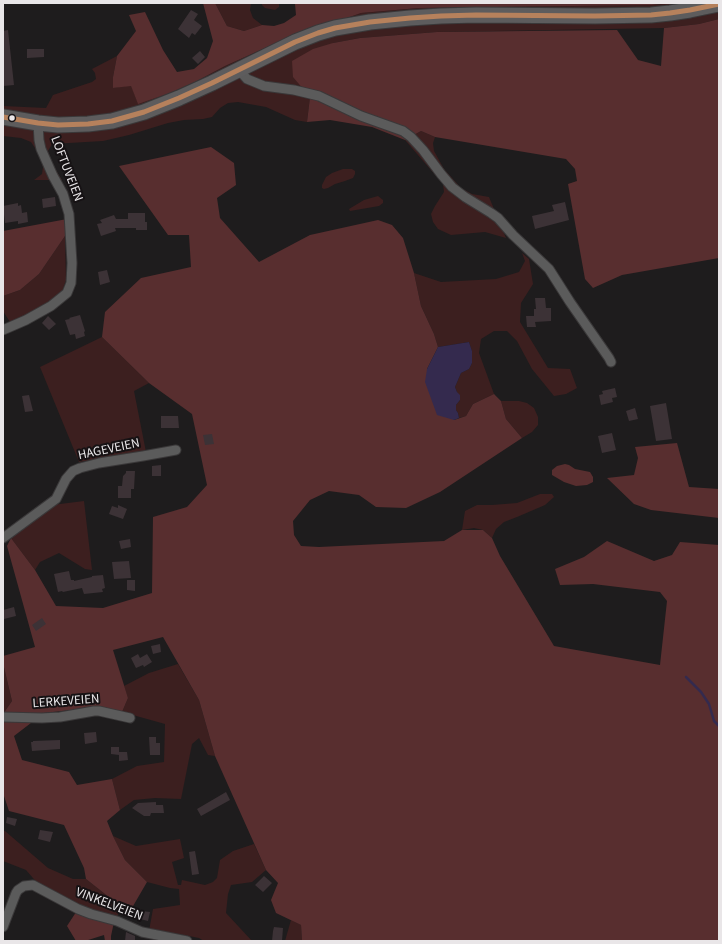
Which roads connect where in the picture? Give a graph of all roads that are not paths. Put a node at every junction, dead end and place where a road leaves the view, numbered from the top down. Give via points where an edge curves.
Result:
1 (719, 4) edge
2 (239, 70) junction
3 (3, 117) edge
4 (38, 123) junction
5 (3, 330) edge
6 (611, 362) dead end
7 (176, 450) dead end
8 (3, 538) edge
9 (3, 717) edge
10 (130, 718) dead end
11 (3, 927) edge
12 (187, 941) edge

1 - 2 main road via 651,15 476,15 370,22 318,33
2 - 4 main road via 144,112 80,124
2 - 6 street via 247,79 264,86 319,96 361,116 403,131 411,137 452,186 498,218 549,269
3 - 4 main road
4 - 5 street, LOFTUVEIEN via 41,149 63,194 69,214 71,283 67,293 51,306
7 - 8 street, HAGEVEIEN via 99,463 73,471 56,499
9 - 10 street, LERKEVEIEN via 60,717 99,711
11 - 12 street, VINKELVEIEN via 18,890 33,885 78,910 117,921 142,932

